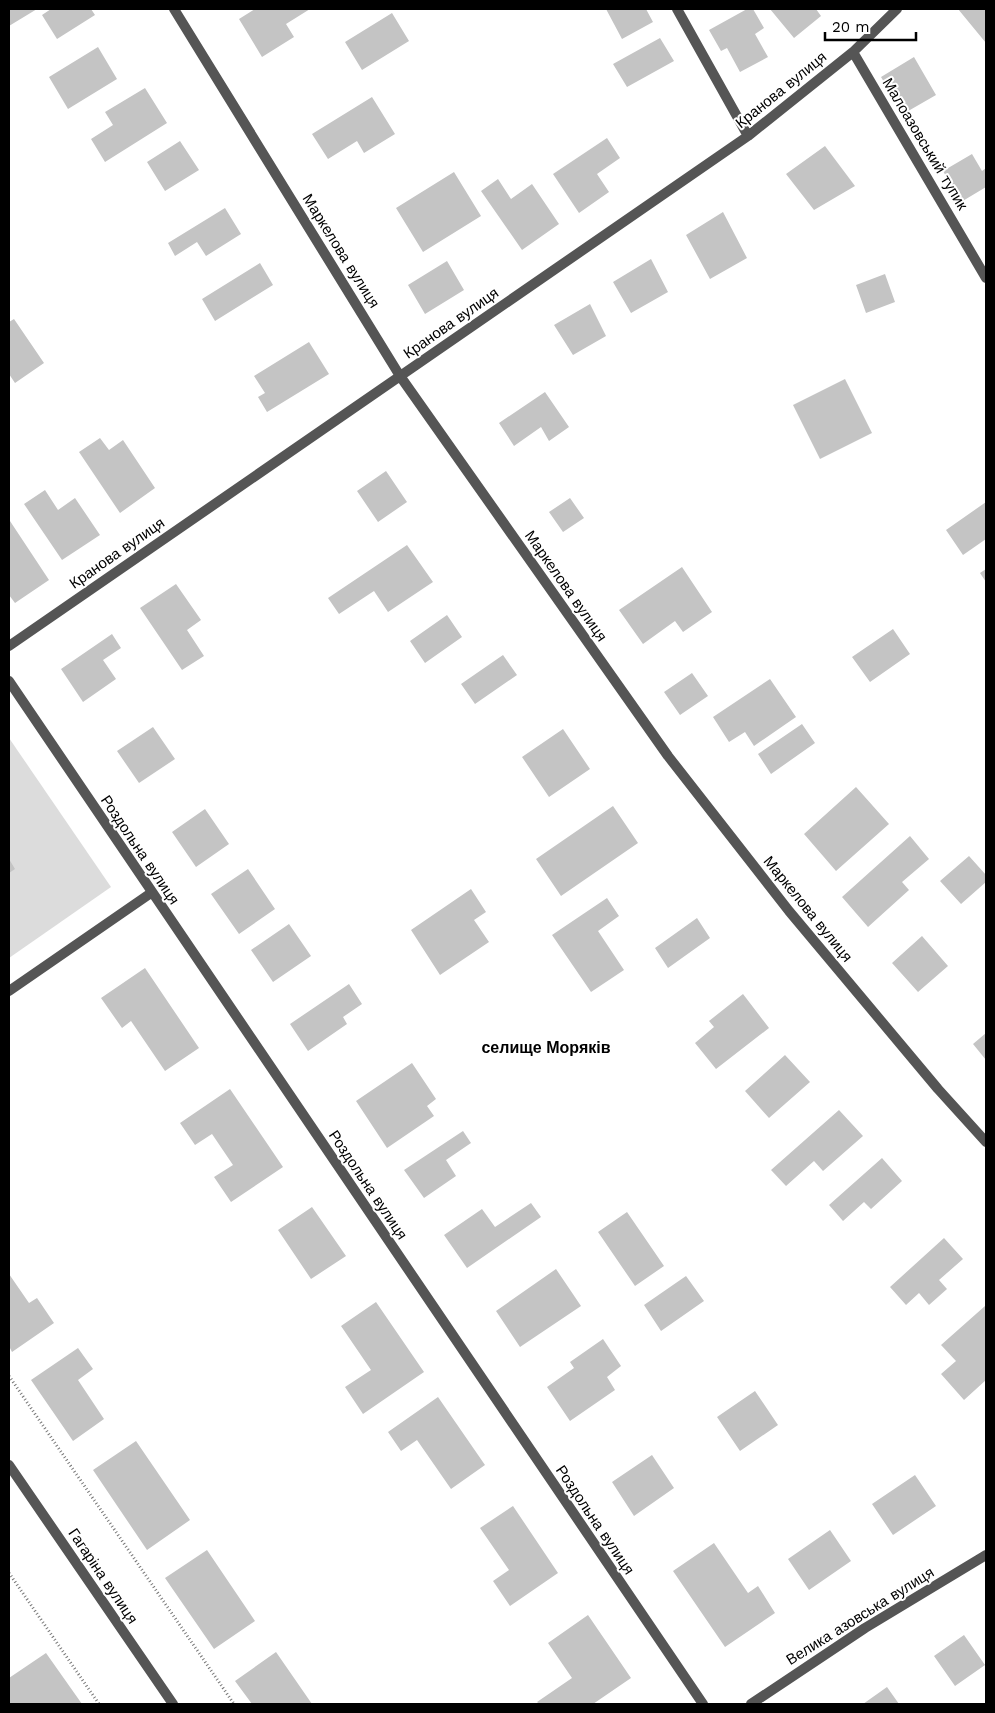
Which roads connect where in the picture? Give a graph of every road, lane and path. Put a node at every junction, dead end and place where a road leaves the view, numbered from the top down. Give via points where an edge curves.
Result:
1 (174, 9) edge
2 (677, 9) edge
3 (897, 9) edge
4 (853, 52) junction
5 (748, 136) junction
6 (986, 278) edge
7 (400, 376) junction
8 (9, 646) edge
9 (9, 681) edge
10 (151, 893) junction
11 (9, 991) edge
12 (986, 1142) edge
13 (9, 1376) edge
14 (9, 1465) edge
15 (986, 1555) edge
16 (9, 1573) edge
17 (99, 1704) edge
18 (173, 1704) edge
19 (234, 1704) edge
20 (703, 1704) edge
21 (751, 1704) edge

1 - 7 street, Маркелова вулиця
2 - 5 street
3 - 4 street, Кранова вулиця
4 - 5 street, Кранова вулиця
4 - 6 street, Малоазовський тупик
5 - 7 street, Кранова вулиця
7 - 8 street, Кранова вулиця
7 - 12 street, Маркелова вулиця via 674,764 789,911
9 - 10 street, Роздольна вулиця
10 - 11 street
10 - 20 street, Роздольна вулиця
13 - 19 path
14 - 18 street, Гагаріна вулиця
15 - 21 street, Велика азовська вулиця via 865,1628
16 - 17 path

